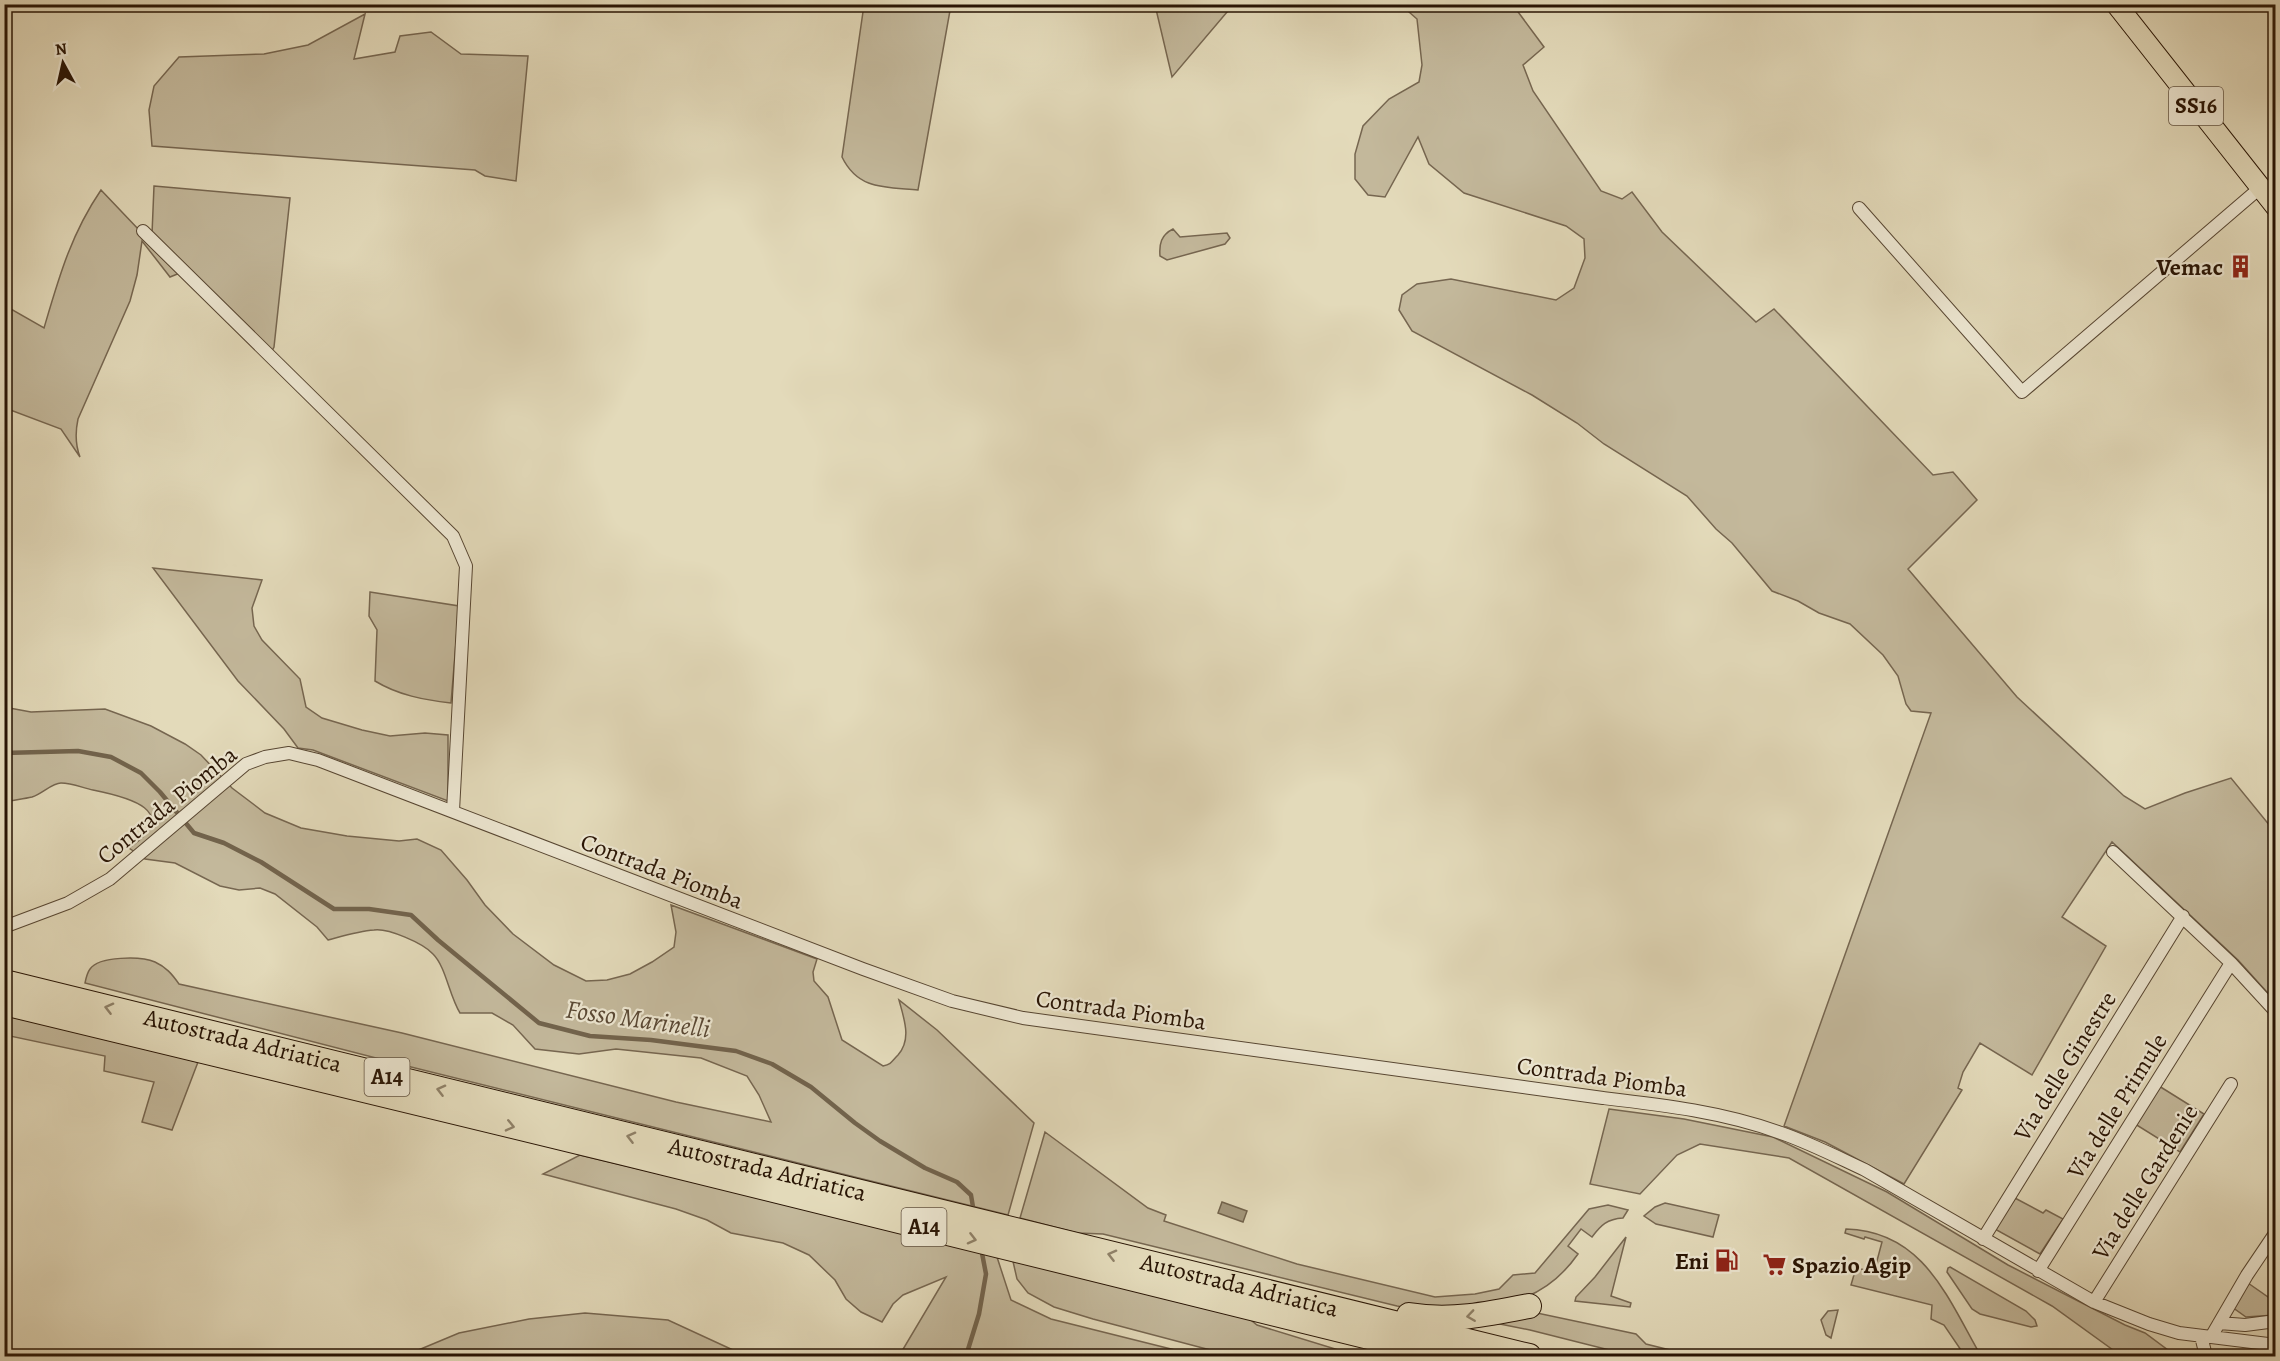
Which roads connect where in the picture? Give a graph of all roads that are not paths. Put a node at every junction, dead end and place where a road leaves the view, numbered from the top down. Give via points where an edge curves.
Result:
1 (2116, 4) edge
2 (2260, 188) junction
3 (2275, 204) edge
4 (1859, 208) dead end
5 (143, 231) dead end
6 (453, 811) junction
7 (2113, 852) dead end
8 (2183, 916) junction
9 (4, 918) edge
10 (25, 921) junction
11 (4, 927) edge
12 (2231, 963) junction
13 (4, 982) edge
14 (4, 1003) edge
15 (2276, 1012) edge
16 (2231, 1084) dead end
17 (760, 1178) junction
18 (2276, 1232) edge
19 (1983, 1239) junction
20 (2038, 1271) junction
21 (1299, 1301) junction
22 (2094, 1302) junction
23 (1236, 1305) junction
24 (1529, 1306) dead end
25 (2276, 1321) edge
26 (2219, 1323) junction
27 (2206, 1336) junction
28 (2276, 1345) edge
29 (1373, 1356) edge
30 (1446, 1356) edge
31 (1529, 1356) edge
32 (2206, 1356) edge

1 - 2 main road, SS16
2 - 3 main road, SS16
2 - 4 street via 2022,392
5 - 6 street via 453,536 466,566
6 - 10 street, Contrada Piomba via 318,760 289,753 265,757 246,764 110,879
6 - 19 street, Contrada Piomba via 670,897 952,1001 1023,1018 1719,1115 1779,1132 1829,1152
7 - 8 street
8 - 12 street
8 - 19 street, Via delle Ginestre
9 - 10 street
10 - 11 street, Contrada Piomba
12 - 15 street
12 - 20 street, Via delle Primule
17 -> 13 highway, Autostrada Adriatica / A14
14 -> 17 highway, Autostrada Adriatica / A14
16 - 22 street, Via delle Gardenie
21 -> 17 highway, Autostrada Adriatica / A14 via 1061,1243
17 -> 23 highway, Autostrada Adriatica / A14
18 - 26 street
19 - 20 street, Contrada Piomba
20 - 22 street, Contrada Piomba
24 -> 21 highway via 1459,1318 1425,1318 1316,1294
21 - 31 highway, Autostrada Adriatica / A14
22 - 27 street, Contrada Piomba via 2149,1324
23 - 29 highway via 1258,1323
23 - 30 highway, Autostrada Adriatica / A14
25 - 26 street
26 - 27 street
27 - 28 street, Contrada Piomba
27 - 32 street

